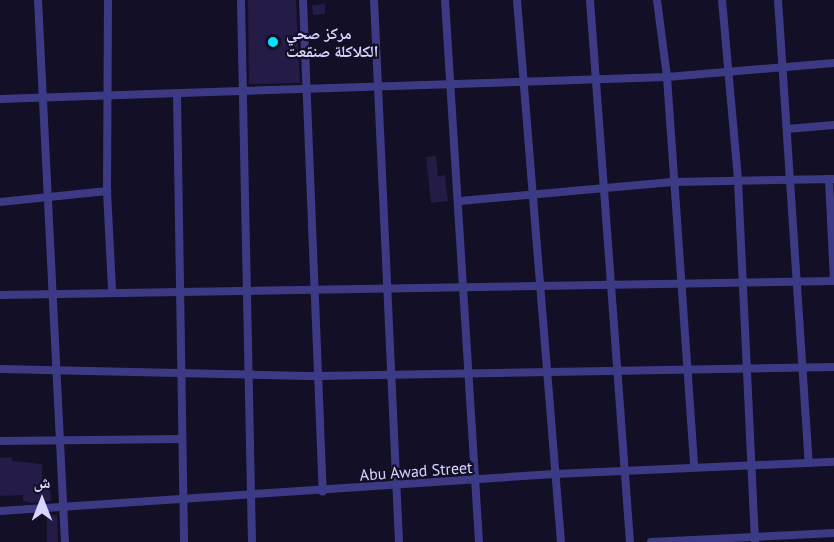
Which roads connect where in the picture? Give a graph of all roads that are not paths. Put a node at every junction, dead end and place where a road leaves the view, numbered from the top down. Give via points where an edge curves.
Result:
1 (38, 0) edge
2 (108, 0) edge
3 (241, 0) edge
4 (303, 0) edge
5 (375, 0) edge
6 (445, 0) edge
7 (517, 0) edge
8 (590, 0) edge
9 (657, 0) edge
10 (722, 0) edge
11 (778, 0) edge
12 (834, 63) edge
13 (783, 67) junction
14 (731, 72) junction
15 (667, 77) junction
16 (595, 80) junction
17 (523, 83) junction
18 (451, 86) junction
19 (378, 88) junction
20 (307, 92) junction
21 (177, 94) junction
22 (243, 94) junction
23 (110, 96) junction
24 (43, 97) junction
25 (0, 99) edge
26 (834, 125) edge
27 (787, 129) junction
28 (832, 179) edge
29 (790, 180) junction
30 (738, 181) junction
31 (675, 182) junction
32 (603, 189) junction
33 (107, 191) junction
34 (48, 194) junction
35 (530, 194) junction
36 (460, 201) junction
37 (0, 202) edge
38 (742, 281) junction
39 (798, 281) junction
40 (834, 281) edge
41 (682, 283) junction
42 (611, 285) junction
43 (246, 288) junction
44 (540, 288) junction
45 (316, 289) junction
46 (112, 290) junction
47 (461, 290) junction
48 (180, 291) junction
49 (390, 291) junction
50 (56, 294) junction
51 (0, 295) edge
52 (804, 367) junction
53 (834, 367) edge
54 (746, 368) junction
55 (0, 369) edge
56 (57, 370) junction
57 (687, 370) junction
58 (618, 371) junction
59 (545, 372) junction
60 (466, 373) junction
61 (180, 374) junction
62 (247, 374) junction
63 (394, 375) junction
64 (318, 376) junction
65 (182, 439) junction
66 (0, 441) edge
67 (60, 442) junction
68 (834, 462) edge
69 (809, 463) junction
70 (750, 466) junction
71 (694, 467) junction
72 (627, 471) junction
73 (554, 474) junction
74 (476, 482) junction
75 (399, 486) junction
76 (323, 492) junction
77 (250, 495) junction
78 (183, 500) junction
79 (65, 507) junction
80 (0, 510) edge
81 (834, 533) edge
82 (754, 539) edge
83 (699, 541) edge
84 (65, 542) edge
85 (184, 542) edge
86 (252, 542) edge
87 (399, 542) edge
88 (479, 542) edge
89 (561, 542) edge
90 (630, 542) edge
91 (651, 542) edge

1 - 24 street
2 - 23 street
3 - 22 street
4 - 20 street
5 - 19 street
6 - 18 street
7 - 17 street
8 - 16 street
9 - 15 street
10 - 14 street
11 - 13 street
12 - 13 street
13 - 14 street
13 - 27 street
14 - 15 street
14 - 30 street
15 - 16 street
15 - 31 street
16 - 17 street
16 - 32 street
17 - 18 street
17 - 35 street
18 - 19 street
18 - 36 street
19 - 20 street
19 - 49 street
20 - 22 street
20 - 45 street
21 - 22 street
21 - 23 street
21 - 48 street
22 - 43 street
23 - 24 street
23 - 33 street
24 - 25 street
24 - 34 street
26 - 27 street
27 - 29 street
28 - 29 street
28 - 40 street
29 - 30 street
29 - 39 street
30 - 31 street
30 - 38 street
31 - 32 street
31 - 41 street
32 - 35 street
32 - 42 street
33 - 34 street
33 - 46 street
34 - 37 street
34 - 50 street
35 - 36 street
35 - 44 street
36 - 47 street
38 - 39 street
38 - 41 street
38 - 54 street
39 - 40 street
39 - 52 street
41 - 42 street
41 - 57 street
42 - 44 street
42 - 58 street
43 - 45 street
43 - 48 street
43 - 62 street
44 - 47 street
44 - 59 street
45 - 49 street
45 - 64 street
46 - 48 street
46 - 50 street
47 - 49 street
47 - 60 street
48 - 61 street
49 - 63 street
50 - 51 street
50 - 56 street
52 - 53 street
52 - 54 street
52 - 69 street
54 - 57 street
54 - 70 street
55 - 56 street
56 - 61 street
56 - 67 street
57 - 58 street
57 - 71 street
58 - 59 street
58 - 72 street
59 - 60 street
59 - 73 street
60 - 63 street
60 - 74 street
61 - 62 street
61 - 65 street
62 - 64 street
62 - 77 street
63 - 64 street
63 - 75 street
64 - 76 street
65 - 67 street
65 - 78 street
66 - 67 street
67 - 79 street
68 - 69 street, Abu Awad Street
69 - 70 street, Abu Awad Street
70 - 71 street, Abu Awad Street
70 - 82 street
71 - 72 street, Abu Awad Street
72 - 73 street, Abu Awad Street
72 - 90 street
73 - 74 street, Abu Awad Street
73 - 89 street
74 - 75 street, Abu Awad Street
74 - 88 street
75 - 76 street, Abu Awad Street
75 - 87 street
76 - 77 street, Abu Awad Street
77 - 78 street, Abu Awad Street
77 - 86 street
78 - 79 street, Abu Awad Street
78 - 85 street
79 - 80 street, Abu Awad Street
79 - 84 street
81 - 82 street
82 - 83 street
83 - 91 street

